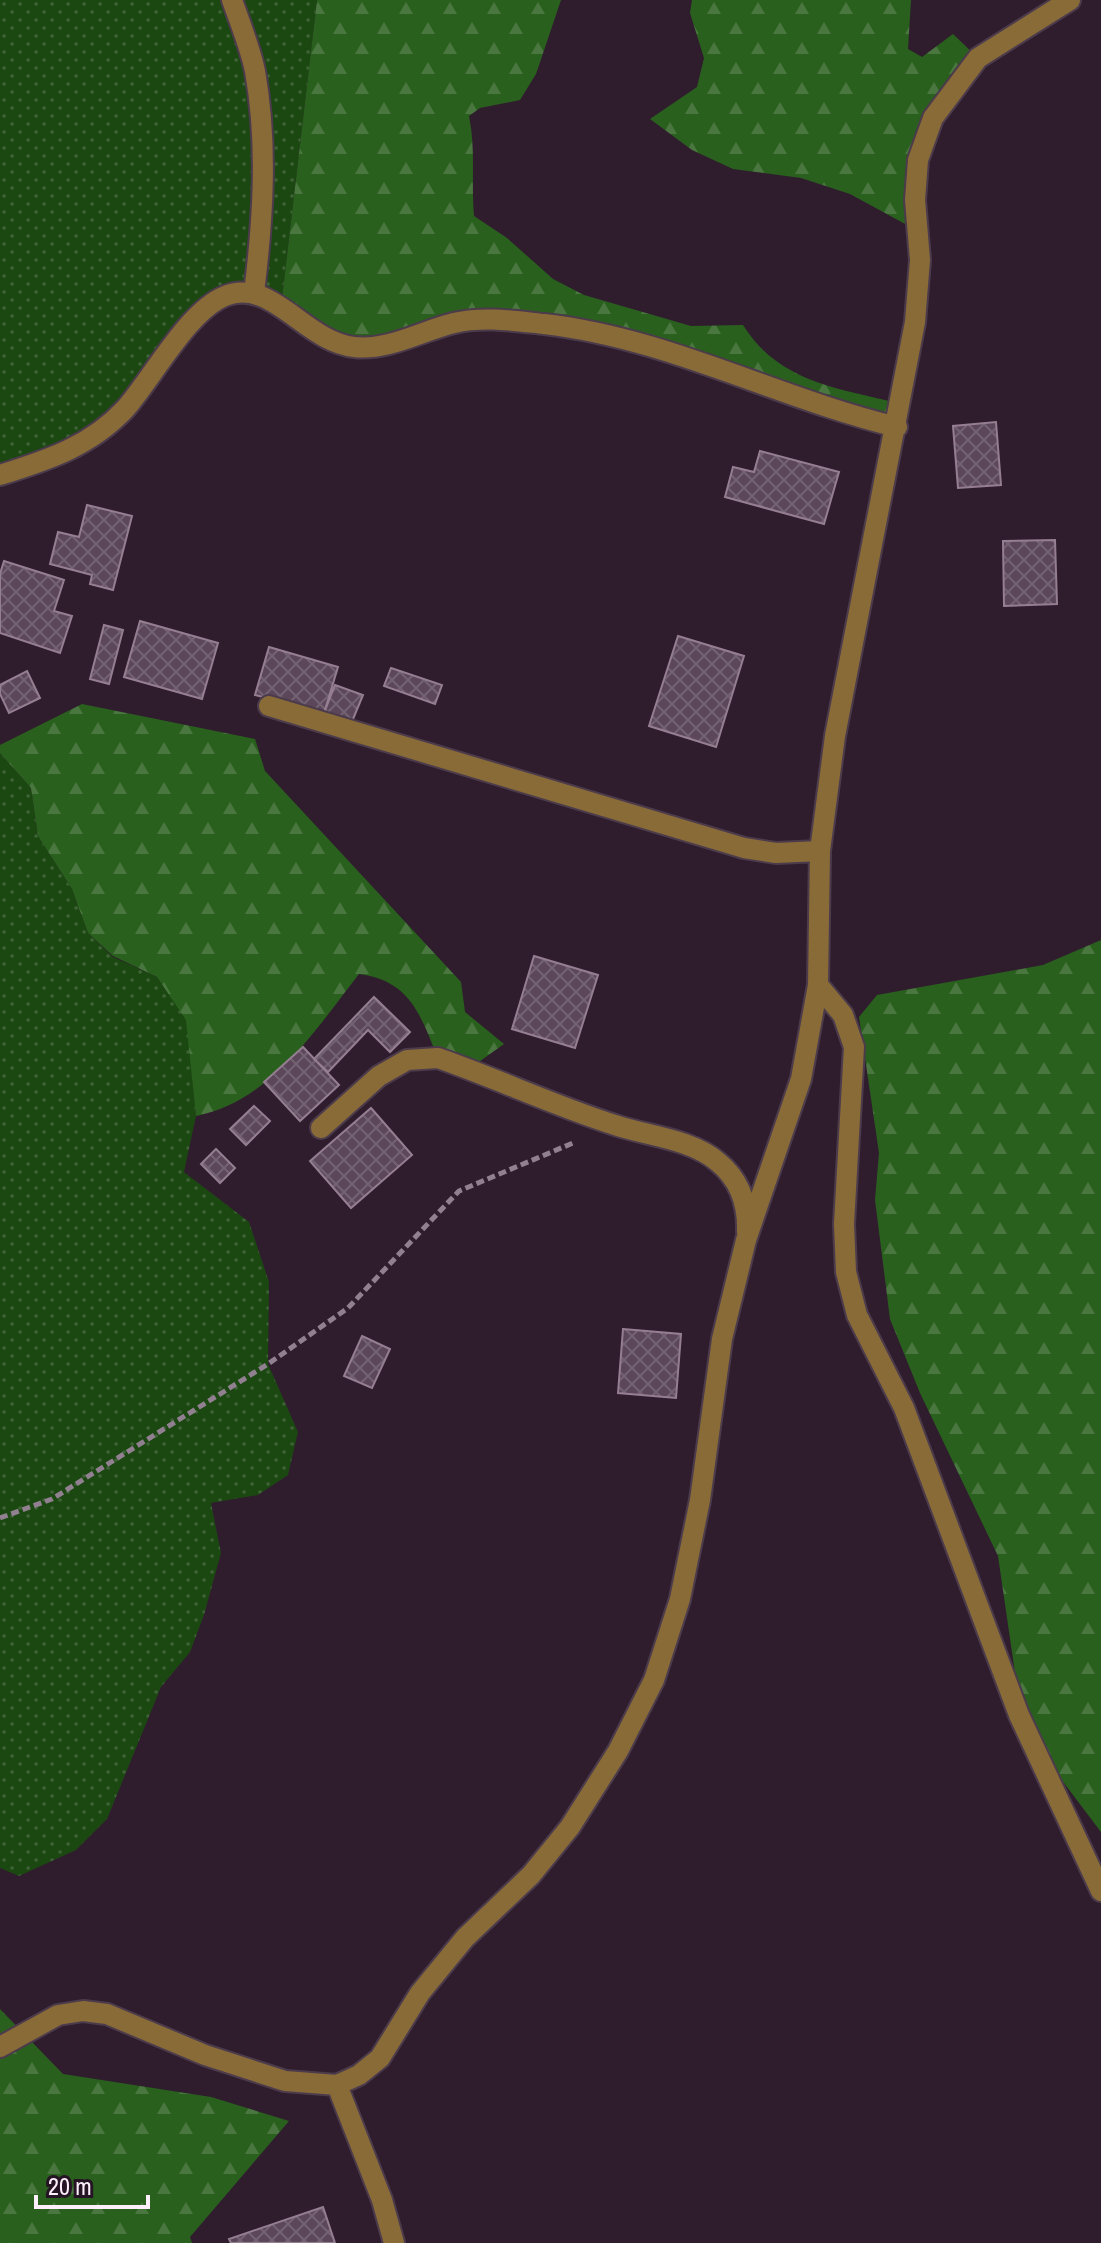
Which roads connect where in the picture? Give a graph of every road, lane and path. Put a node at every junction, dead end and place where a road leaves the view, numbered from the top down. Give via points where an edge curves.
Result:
1 (232, 0) edge
2 (1070, 0) edge
3 (254, 293) junction
4 (897, 427) junction
5 (0, 475) edge
6 (269, 706) dead end
7 (820, 851) junction
8 (818, 985) junction
9 (615, 1125) junction
10 (321, 1128) dead end
11 (746, 1240) junction
12 (0, 1518) edge
13 (1101, 1891) edge
14 (0, 2047) edge
15 (337, 2085) junction
16 (394, 2243) edge

1 - 3 street via 254,68 263,137 261,242
2 - 4 street via 978,58 933,118 918,160 920,260
3 - 4 street via 269,298 315,335 354,347 383,345 456,322 546,324 629,338 834,412
3 - 5 street via 224,296 202,312 125,409 95,436 62,456
4 - 7 street via 835,736
6 - 7 street via 744,848
7 - 8 street
8 - 11 street via 801,1079
8 - 13 street via 843,1015 854,1047 844,1224 846,1272 857,1315 904,1408 1019,1715
9 - 10 street via 438,1058 407,1060 379,1076
9 - 11 street via 717,1160 737,1182 748,1215
9 - 12 path via 459,1191 337,1316 52,1499
11 - 15 street via 722,1339 680,1599 654,1680 570,1827 531,1875 465,1938 420,1993 380,2058
14 - 15 street via 58,2015 95,2012 285,2081
15 - 16 street

